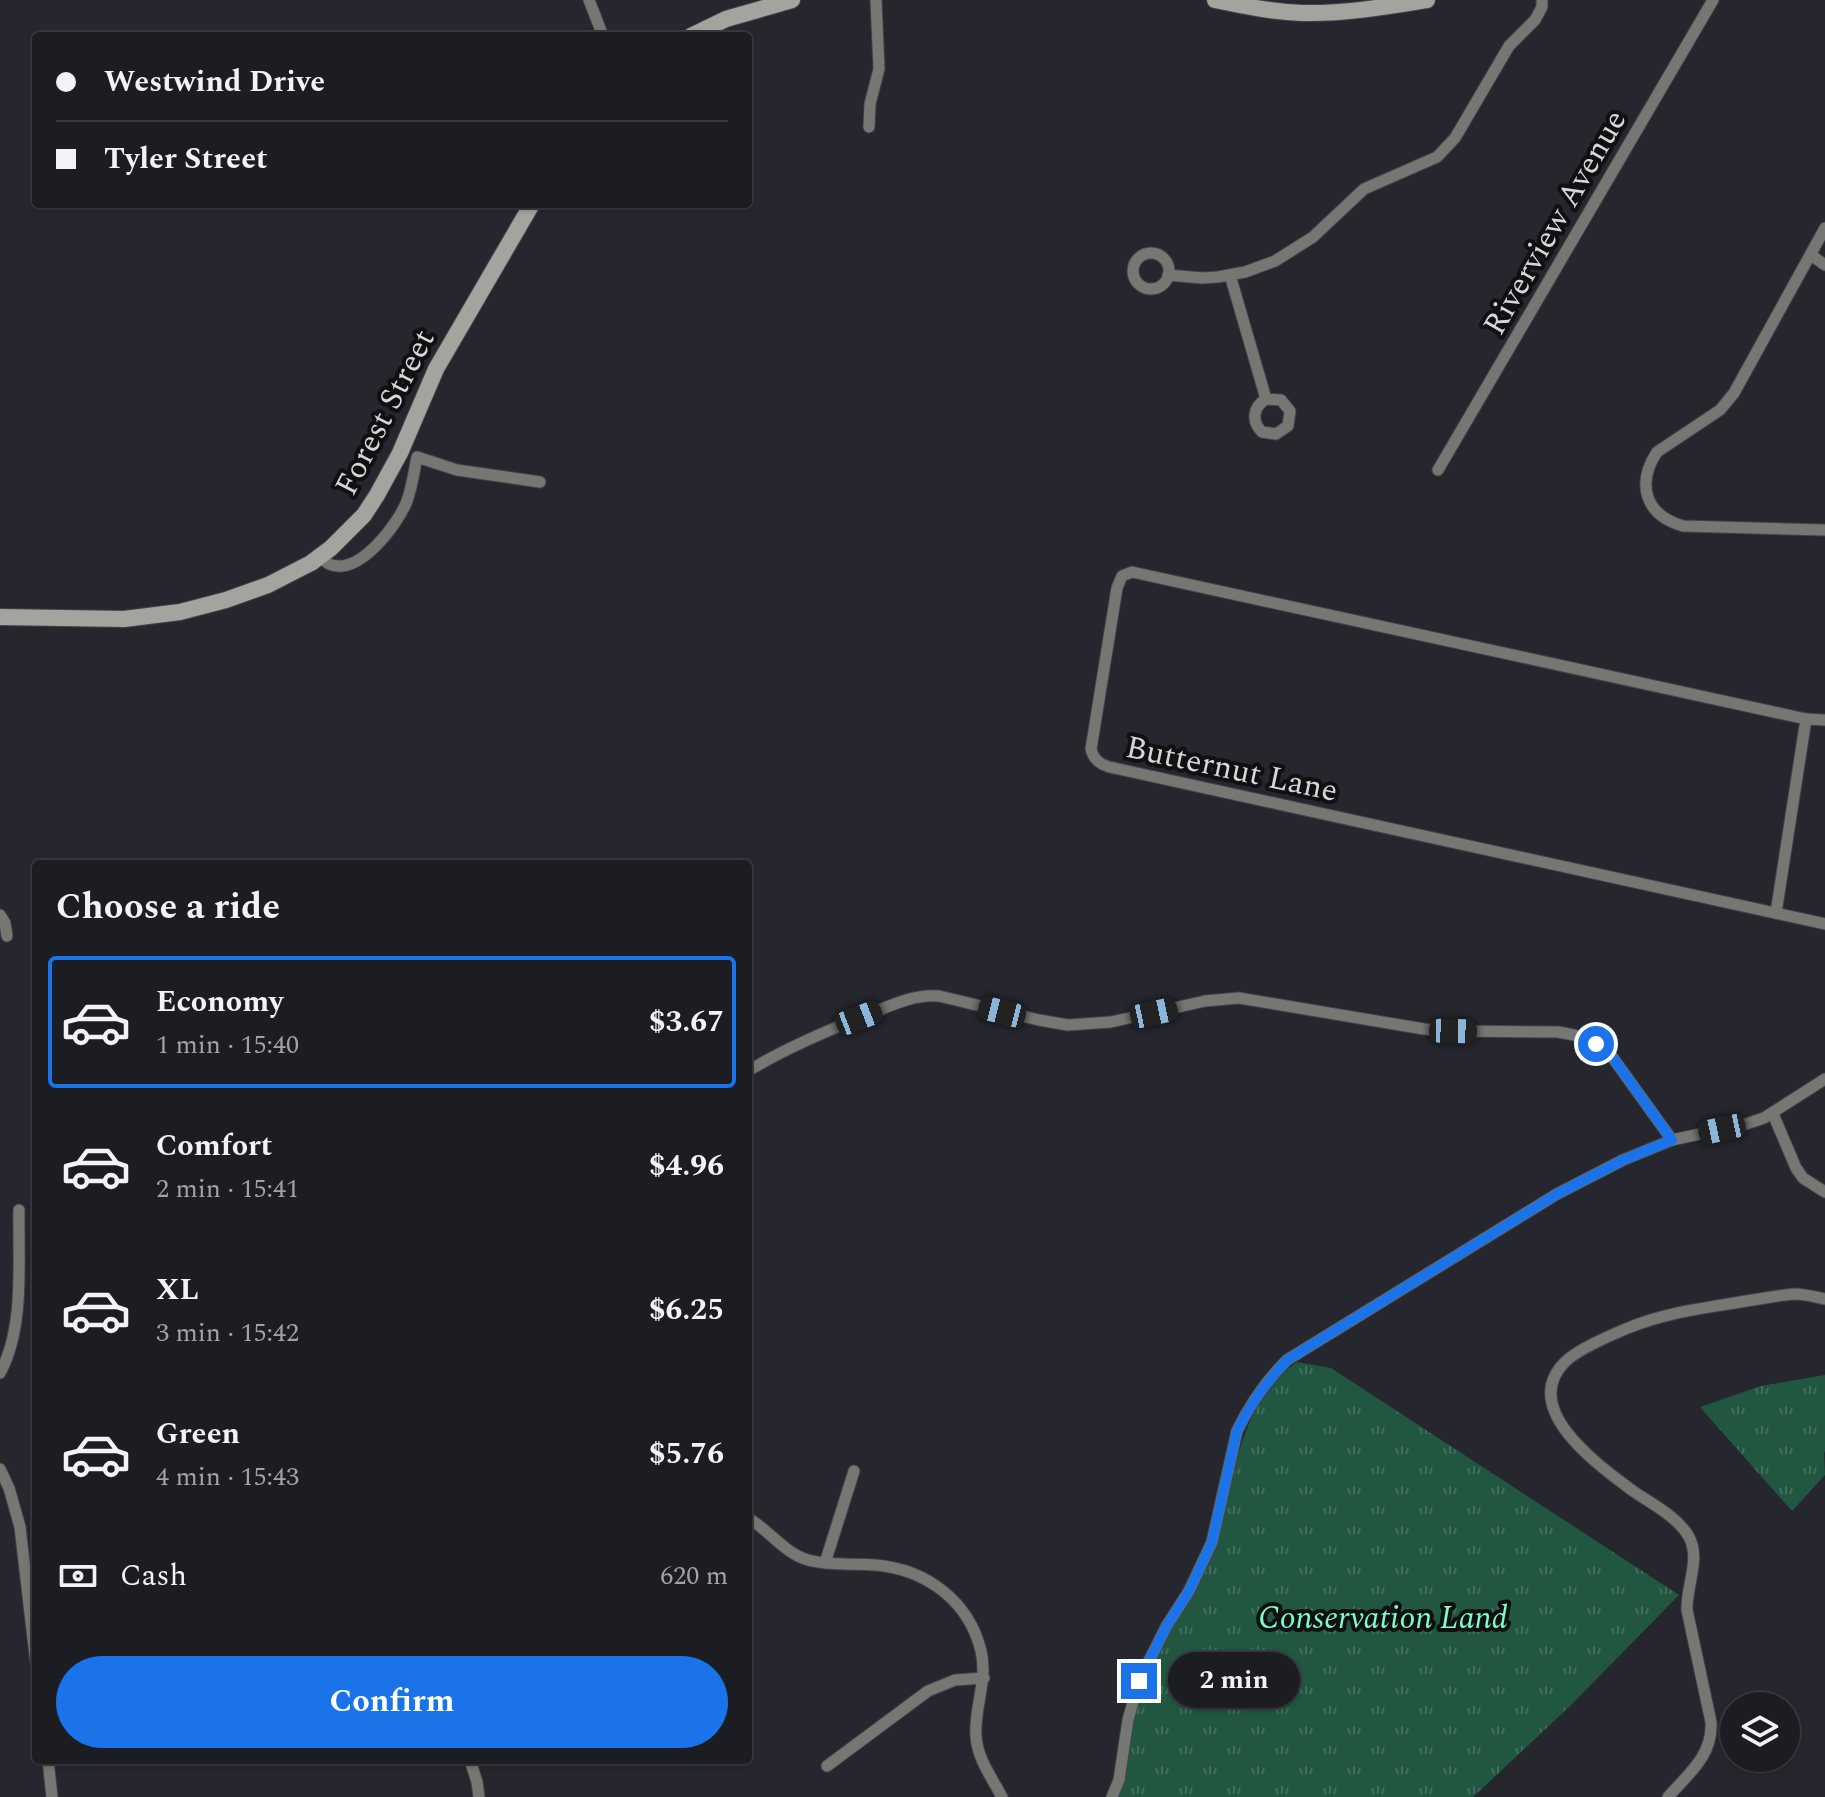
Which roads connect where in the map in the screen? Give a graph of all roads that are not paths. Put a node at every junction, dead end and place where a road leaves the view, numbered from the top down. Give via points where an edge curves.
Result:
1 (589, 0) edge
2 (792, 0) edge
3 (876, 0) edge
4 (1215, 0) edge
5 (1427, 0) edge
6 (1542, 0) edge
7 (1713, 0) edge
8 (1367, 4) edge
9 (601, 32) edge
10 (699, 32) edge
11 (869, 127) dead end
12 (530, 208) edge
13 (1825, 228) edge
14 (1811, 255) junction
15 (1825, 265) edge
16 (1168, 275) dead end
17 (1230, 275) junction
18 (1266, 399) dead end
19 (408, 455) junction
20 (1438, 470) dead end
21 (540, 482) dead end
22 (1825, 530) edge
23 (319, 557) junction
24 (0, 617) edge
25 (1806, 719) junction
26 (1825, 720) edge
27 (1776, 913) junction
28 (0, 915) edge
29 (1825, 924) edge
30 (7, 936) dead end
31 (752, 1069) edge
32 (1825, 1079) edge
33 (1773, 1114) junction
34 (1672, 1140) junction
35 (1825, 1192) edge
36 (19, 1210) dead end
37 (1825, 1299) edge
38 (0, 1373) edge
39 (0, 1469) edge
40 (854, 1471) dead end
41 (752, 1521) edge
42 (825, 1563) junction
43 (32, 1630) edge
44 (984, 1678) junction
45 (48, 1764) edge
46 (471, 1764) edge
47 (827, 1766) dead end
48 (52, 1797) edge
49 (479, 1797) edge
50 (1002, 1797) edge
51 (1112, 1797) edge
52 (1668, 1797) edge

1 - 9 street
2 - 10 street
3 - 11 street via 879,69
4 - 8 street via 1300,13
5 - 8 street
6 - 17 street via 1535,20 1509,46 1444,152 1364,189 1290,253
7 - 20 street, Riverview Avenue
12 - 19 street, Forest Street via 436,369
13 - 14 street
14 - 15 street
14 - 22 street via 1734,393 1720,410 1657,452 1647,469 1645,488 1665,520 1683,526
16 - 17 street
17 - 18 street
19 - 21 street via 457,470
19 - 23 street, Forest Street via 364,515
19 - 23 street via 406,502 389,533 357,560 339,566
23 - 24 street, Forest Street via 268,585 179,612 124,619
25 - 26 street, Butternut Lane
25 - 27 street
25 - 27 street, Butternut Lane via 1132,572 1122,576 1117,588 1091,743 1096,760 1114,768
27 - 29 street, Butternut Lane
28 - 30 street
31 - 34 street via 822,1033 922,996 1078,1025 1239,998 1424,1029 1581,1037 1607,1052
32 - 33 street
33 - 34 street
33 - 35 street via 1796,1168
34 - 51 street via 1557,1194 1287,1360 1270,1377 1237,1431 1212,1542 1139,1681
36 - 38 street via 17,1320
37 - 52 street via 1793,1294 1666,1314 1573,1356 1553,1381 1554,1411 1575,1442 1601,1468 1678,1523 1693,1547 1687,1610 1711,1734 1705,1754
39 - 43 street via 20,1527
40 - 42 street
41 - 42 street via 797,1556
42 - 44 street via 905,1570 941,1588 976,1632
44 - 47 street via 955,1680 928,1691
44 - 50 street via 976,1742
45 - 48 street
46 - 49 street

